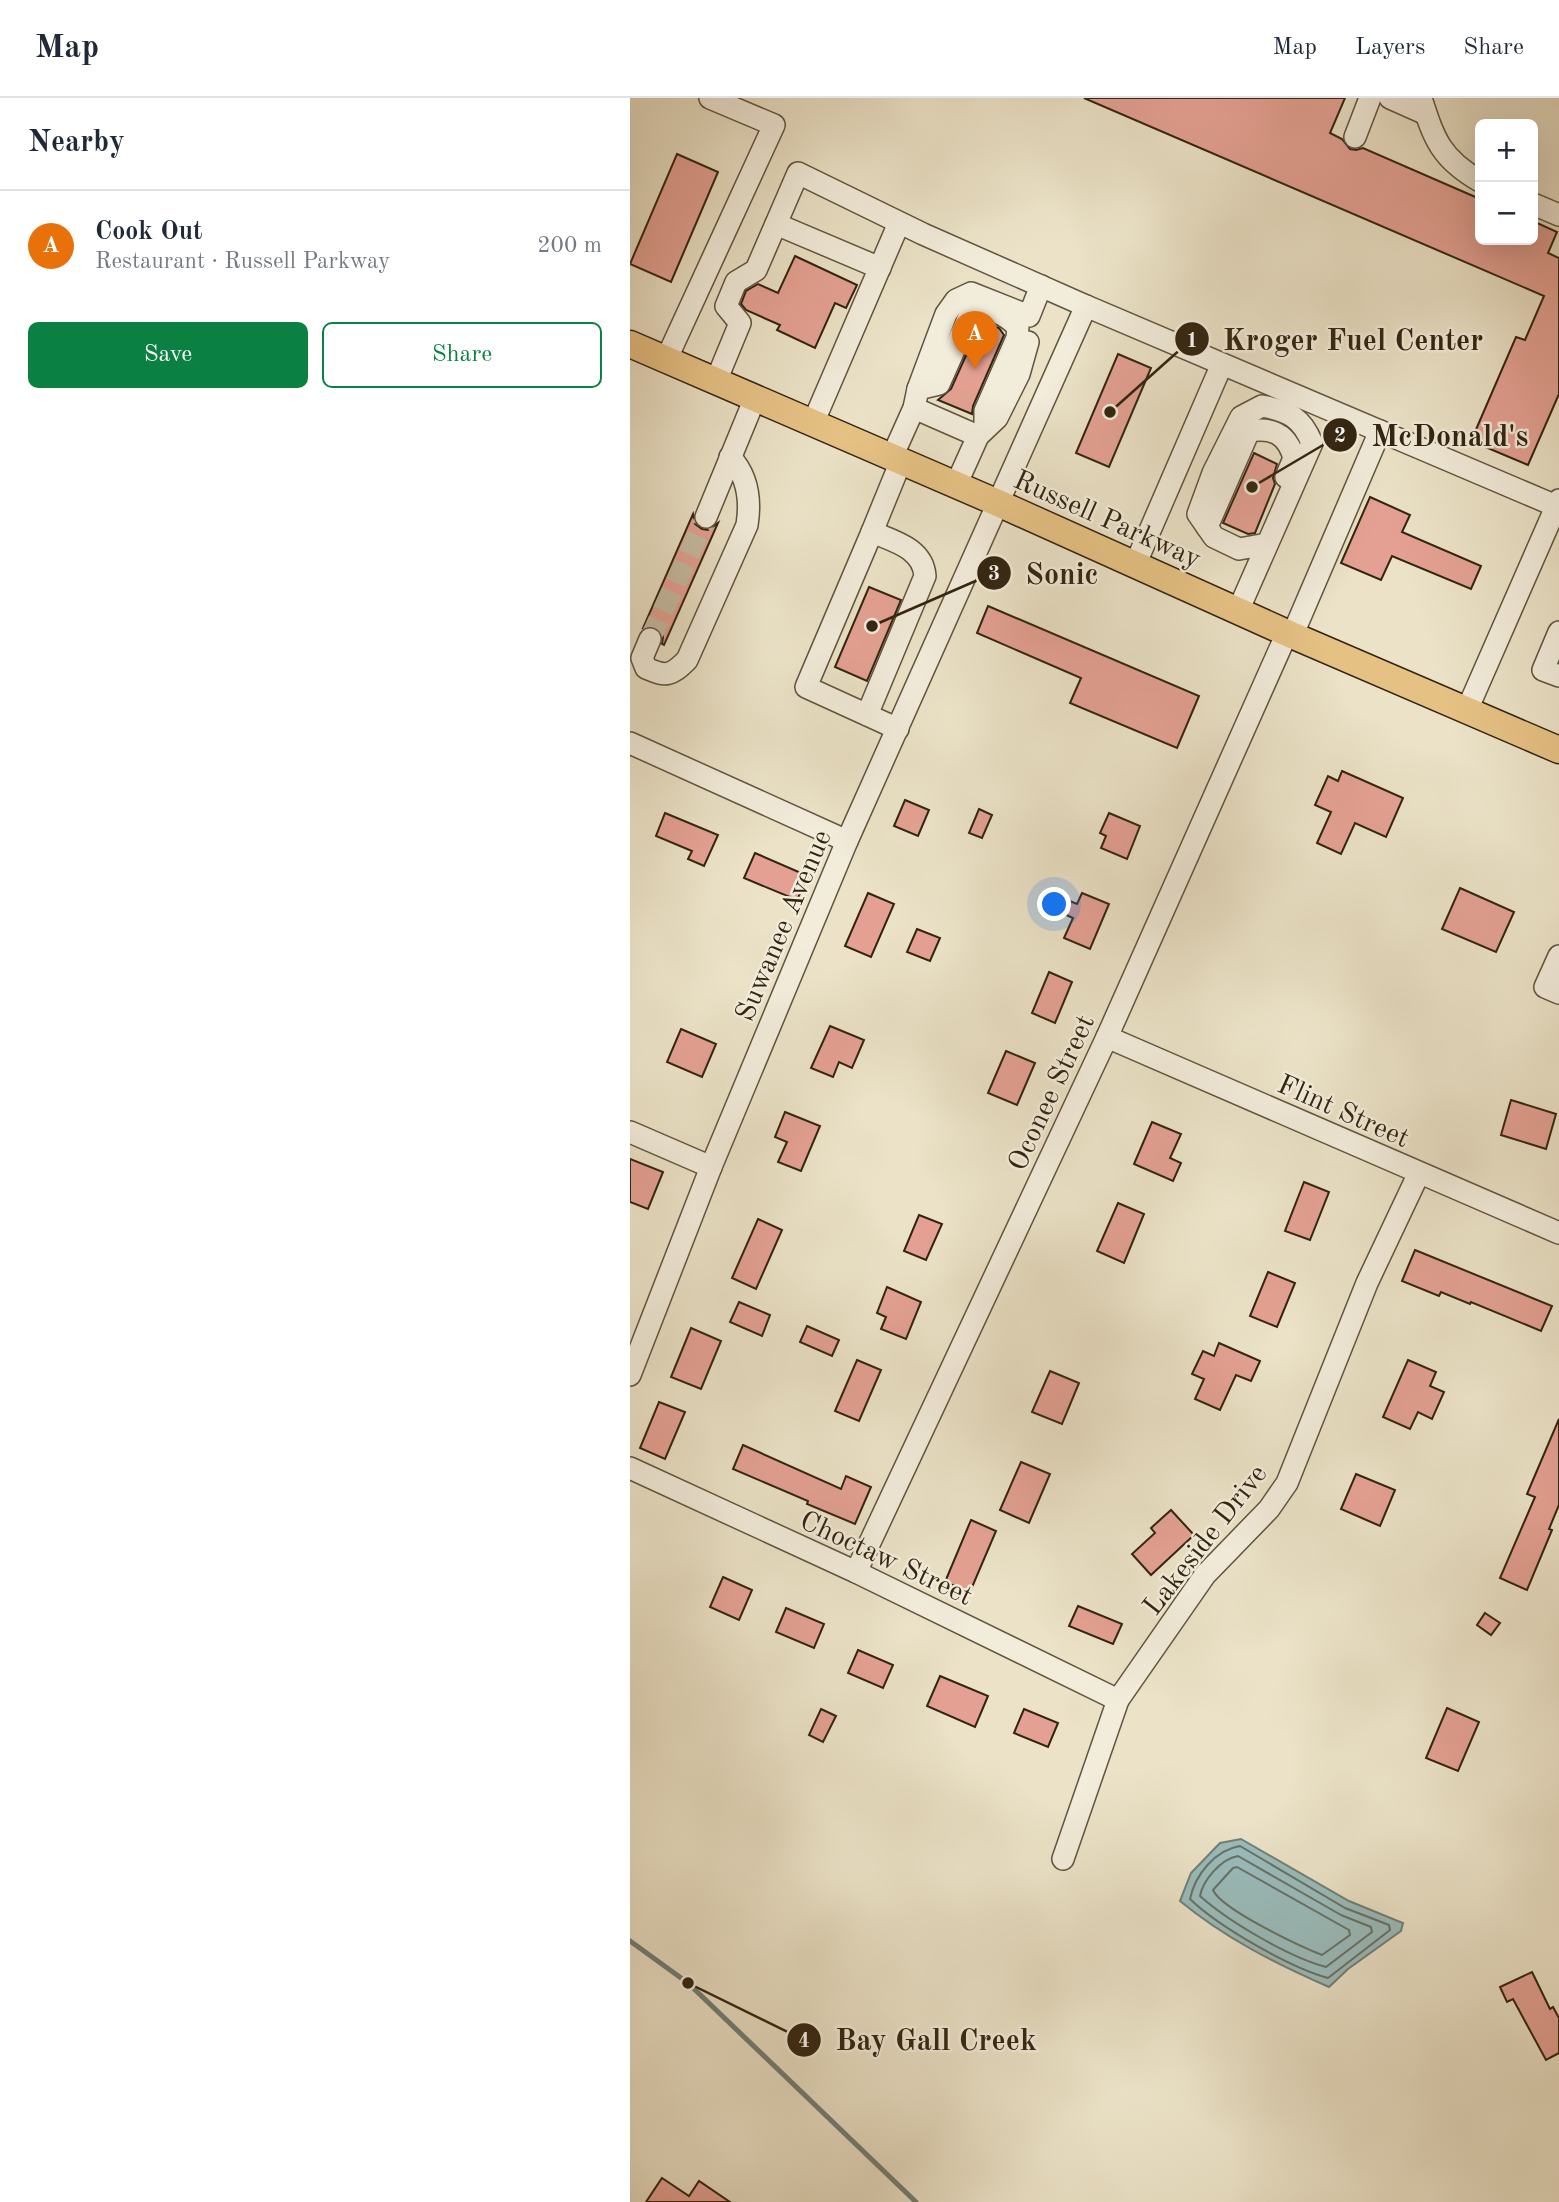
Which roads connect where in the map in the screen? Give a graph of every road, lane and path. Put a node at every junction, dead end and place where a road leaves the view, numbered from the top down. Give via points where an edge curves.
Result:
1 (710, 98) edge
2 (1370, 98) edge
3 (1390, 98) edge
4 (1424, 106) edge
5 (1355, 137) dead end
6 (1475, 178) edge
7 (1538, 206) edge
8 (1559, 215) edge
9 (899, 223) junction
10 (776, 224) junction
11 (880, 268) junction
12 (1041, 286) junction
13 (1086, 306) junction
14 (1029, 316) junction
15 (630, 344) edge
16 (666, 360) junction
17 (1222, 364) junction
18 (716, 381) junction
19 (755, 398) junction
20 (916, 398) junction
21 (1277, 398) junction
22 (1316, 403) junction
23 (813, 423) junction
24 (1305, 427) junction
25 (1380, 431) junction
26 (981, 432) junction
27 (730, 457) junction
28 (896, 459) junction
29 (1181, 459) junction
30 (1213, 473) junction
31 (956, 485) junction
32 (998, 503) junction
33 (1558, 503) edge
34 (706, 517) tunnel mouth
35 (1207, 527) junction
36 (1553, 530) edge
37 (872, 532) junction
38 (1270, 539) junction
39 (1135, 565) junction
40 (1238, 611) junction
41 (1559, 632) edge
42 (1289, 634) junction
43 (650, 639) tunnel mouth
44 (1559, 676) edge
45 (1467, 710) junction
46 (866, 715) junction
47 (898, 729) junction
48 (630, 743) edge
49 (1559, 750) edge
50 (848, 841) junction
51 (1559, 956) edge
52 (1552, 990) edge
53 (1107, 1037) junction
54 (630, 1132) edge
55 (711, 1167) junction
56 (1419, 1173) junction
57 (1559, 1233) edge
58 (630, 1375) edge
59 (630, 1468) edge
60 (856, 1572) junction
61 (1118, 1700) junction
62 (1063, 1859) dead end

1 - 16 street via 774,125
2 - 5 street
3 - 4 street
4 - 6 street via 1446,154 1458,169
7 - 8 street
9 - 10 street via 798,173
9 - 11 street
9 - 12 street
10 - 11 street
10 - 18 street via 756,270 736,282 726,306 740,323
11 - 23 street
12 - 13 street
12 - 14 street
13 - 17 street
13 - 32 street, Suwanee Avenue
14 - 20 street via 971,293 956,300 946,314
14 - 26 street via 1030,336 1019,374 997,418
15 - 16 main road, Russell Parkway
16 - 18 main road, Russell Parkway
17 - 21 street
17 - 29 street
18 - 19 main road, Russell Parkway
19 - 23 main road, Russell Parkway
19 - 27 street
20 - 26 street
20 - 26 street via 940,384 972,310 981,307 1008,317 1018,327 1017,338 985,411
20 - 28 street
21 - 22 street
21 - 24 street
21 - 30 street via 1241,417
22 - 24 street
22 - 25 street
23 - 28 main road, Russell Parkway
24 - 38 street via 1312,443
25 - 33 street
25 - 42 street, Oconee Street
26 - 31 street
27 - 34 street
27 - 43 street via 740,467 748,489 747,525 687,660 670,674 646,668 642,659
28 - 31 main road, Russell Parkway
28 - 37 street
29 - 30 street
29 - 39 street
30 - 35 street via 1198,514
31 - 32 main road, Russell Parkway
32 - 39 main road, Russell Parkway
32 - 47 street, Suwanee Avenue
33 - 36 street
35 - 38 street via 1214,537 1240,549
35 - 38 street via 1249,432 1264,428 1278,433 1294,458 1266,521
36 - 45 street
37 - 46 street via 919,557 925,576
37 - 46 street via 806,687
38 - 40 street
39 - 40 main road, Russell Parkway
40 - 42 main road, Russell Parkway
41 - 44 street via 1543,670
42 - 45 main road, Russell Parkway
42 - 53 street, Oconee Street
45 - 49 main road, Russell Parkway
46 - 47 street
47 - 50 street, Suwanee Avenue
48 - 50 street
50 - 55 street, Suwanee Avenue
51 - 52 street
53 - 56 street, Flint Street
53 - 60 street, Oconee Street
54 - 55 street
55 - 58 street, Suwanee Avenue
56 - 57 street, Flint Street
56 - 61 street, Lakeside Drive via 1367,1283 1287,1483 1269,1509 1205,1575
59 - 60 street, Choctaw Street
60 - 61 street, Choctaw Street
61 - 62 street, Lakeside Drive

